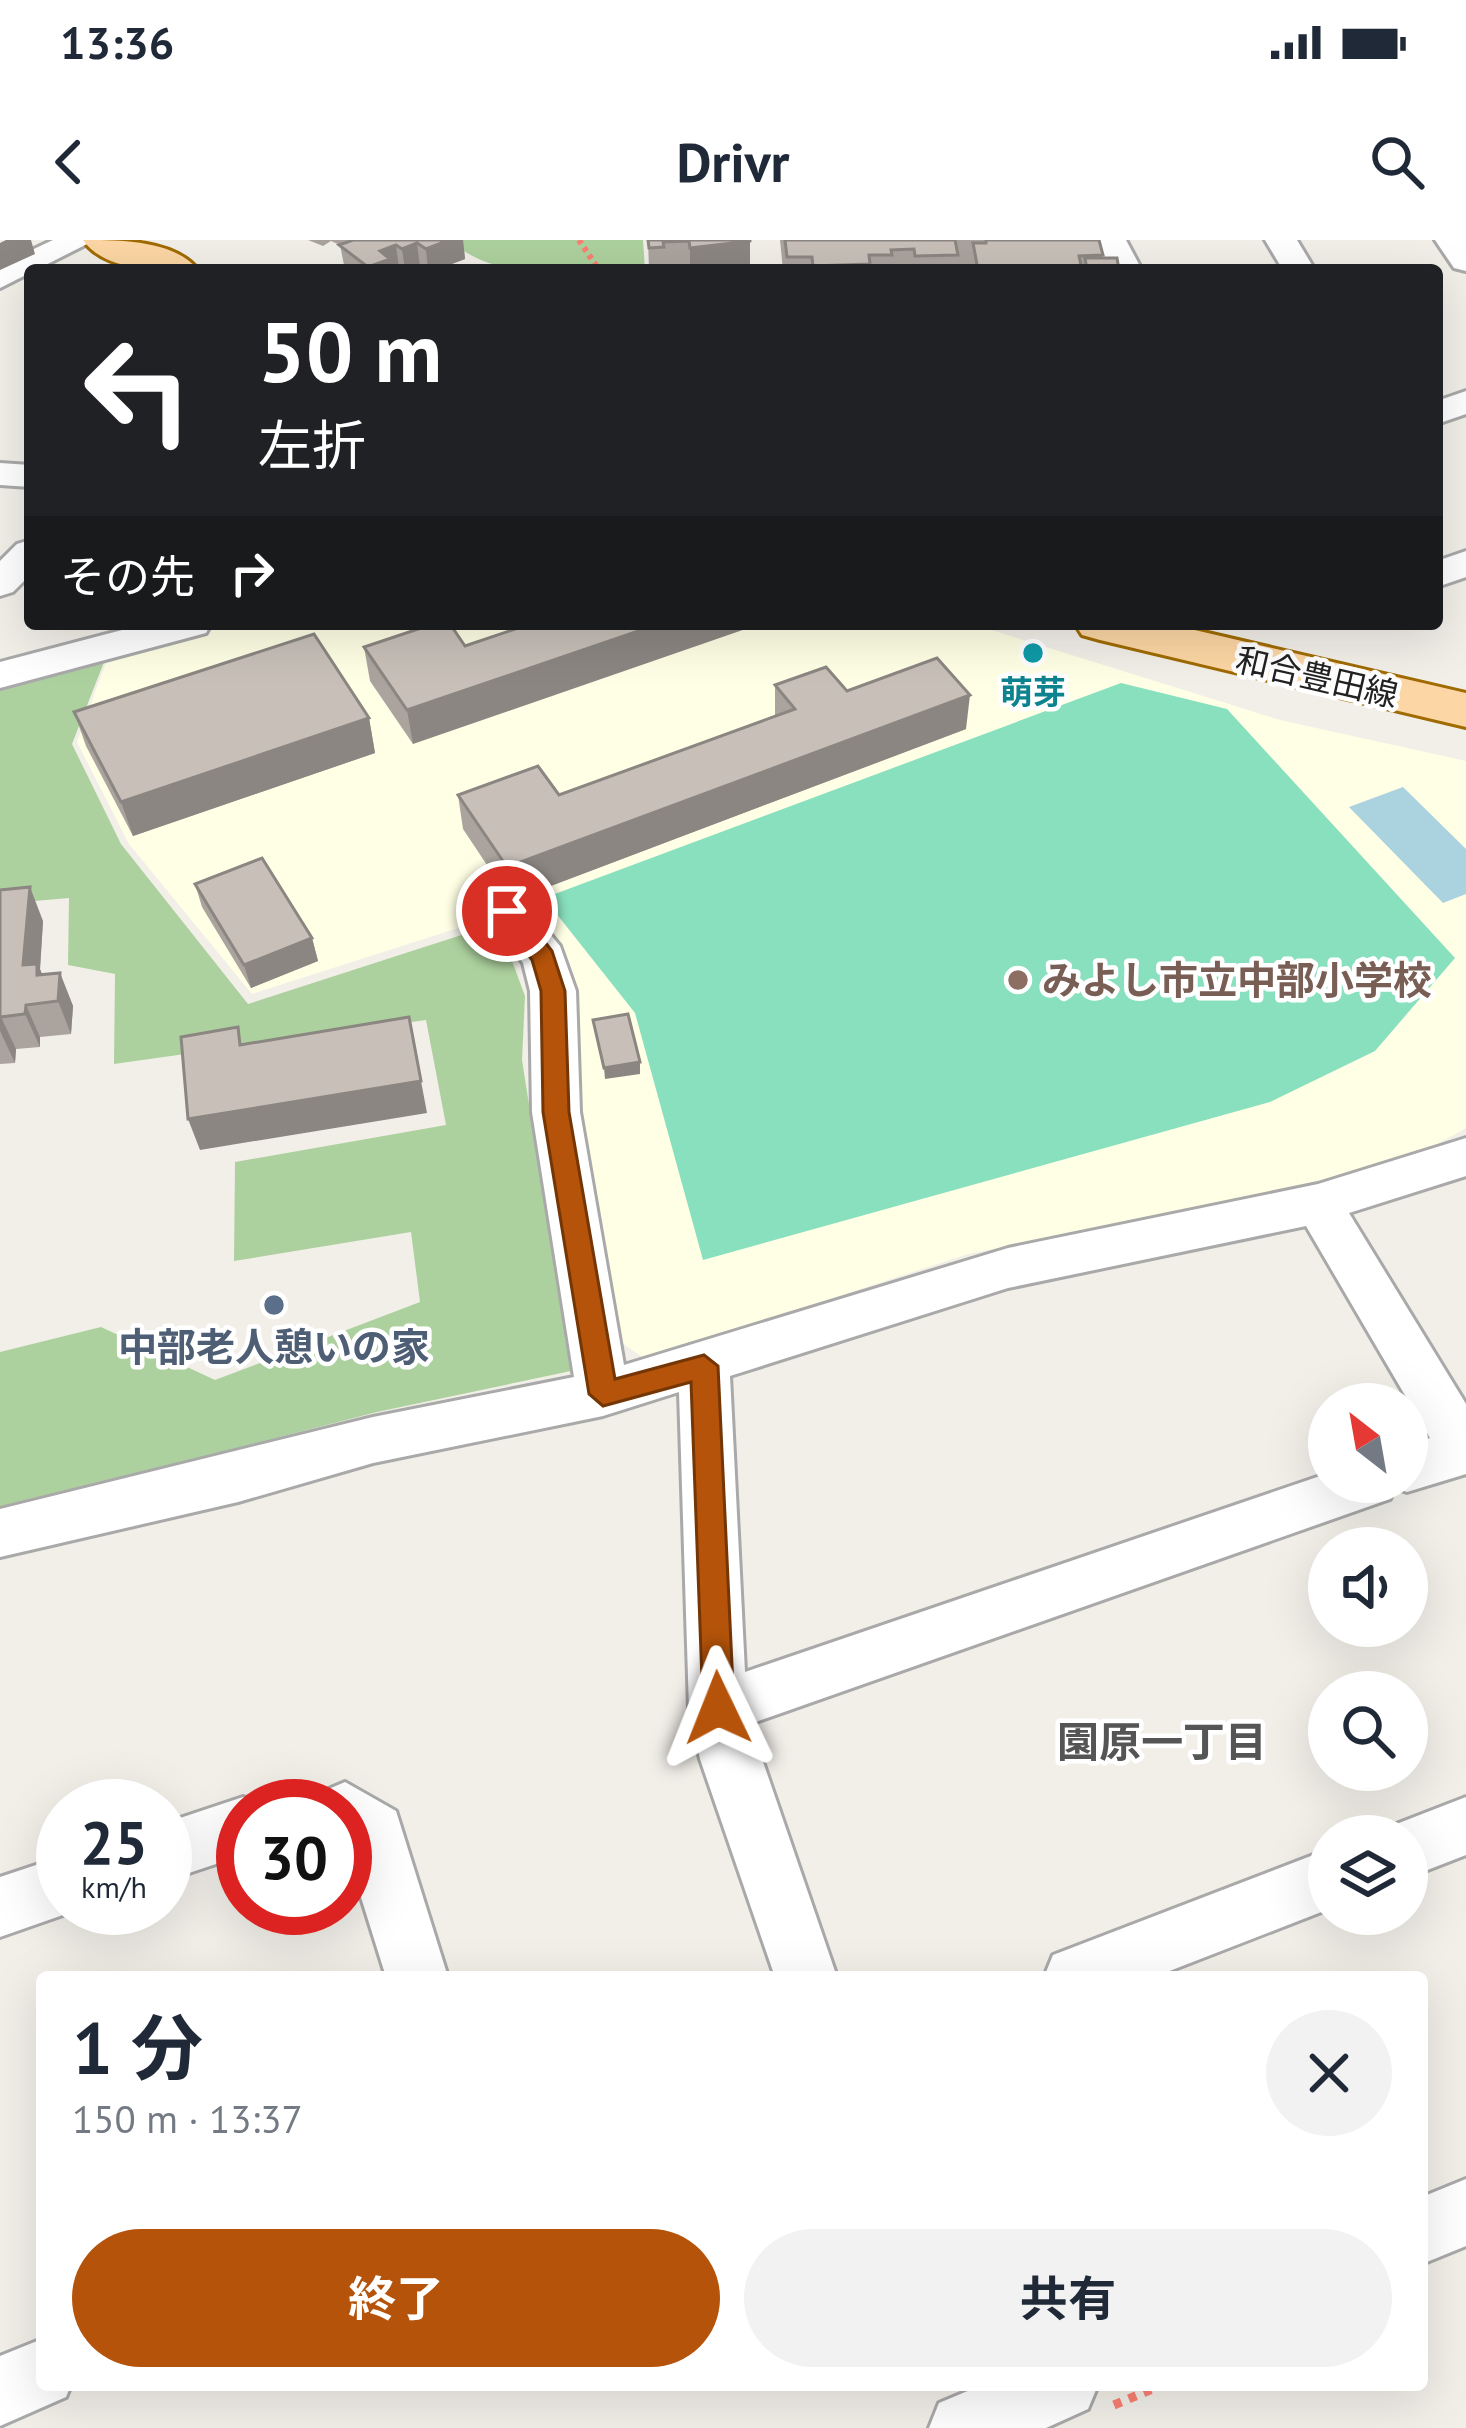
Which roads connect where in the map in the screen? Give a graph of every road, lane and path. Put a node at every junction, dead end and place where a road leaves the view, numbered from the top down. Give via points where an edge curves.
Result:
1 (79, 240) edge
2 (104, 240) edge
3 (29, 264) edge
4 (162, 264) edge
5 (24, 558) edge
6 (0, 584) edge
7 (169, 630) edge
8 (1126, 630) edge
9 (0, 675) edge
10 (1466, 710) edge
11 (507, 911) dead end
12 (1466, 1157) edge
13 (1318, 1204) junction
14 (704, 1366) junction
15 (603, 1394) junction
16 (1466, 1450) edge
17 (1428, 1462) edge
18 (1310, 1503) edge
19 (0, 1533) edge
20 (718, 1708) junction
21 (1466, 1826) edge
22 (372, 1830) edge
23 (1428, 1841) edge
24 (1308, 1887) edge
25 (36, 1895) edge
26 (0, 1907) edge
27 (415, 1971) edge
28 (804, 1971) edge
29 (1091, 1971) edge
30 (1466, 2212) edge
31 (1428, 2228) edge
32 (36, 2376) edge
33 (0, 2391) edge
34 (1046, 2391) edge
35 (969, 2416) edge

1 - 3 street
2 - 4 main road
5 - 6 street
7 - 9 street
8 - 10 main road, 和合豊田線
11 - 15 street via 544,958 553,991 556,1112
12 - 13 street
13 - 14 street via 1008,1268
13 - 16 street
14 - 15 street
14 - 20 street
15 - 19 street via 373,1440
16 - 17 street
18 - 20 street
20 - 28 street
21 - 23 street
22 - 27 street
24 - 29 street
25 - 26 street
30 - 31 street
32 - 33 street
34 - 35 street

